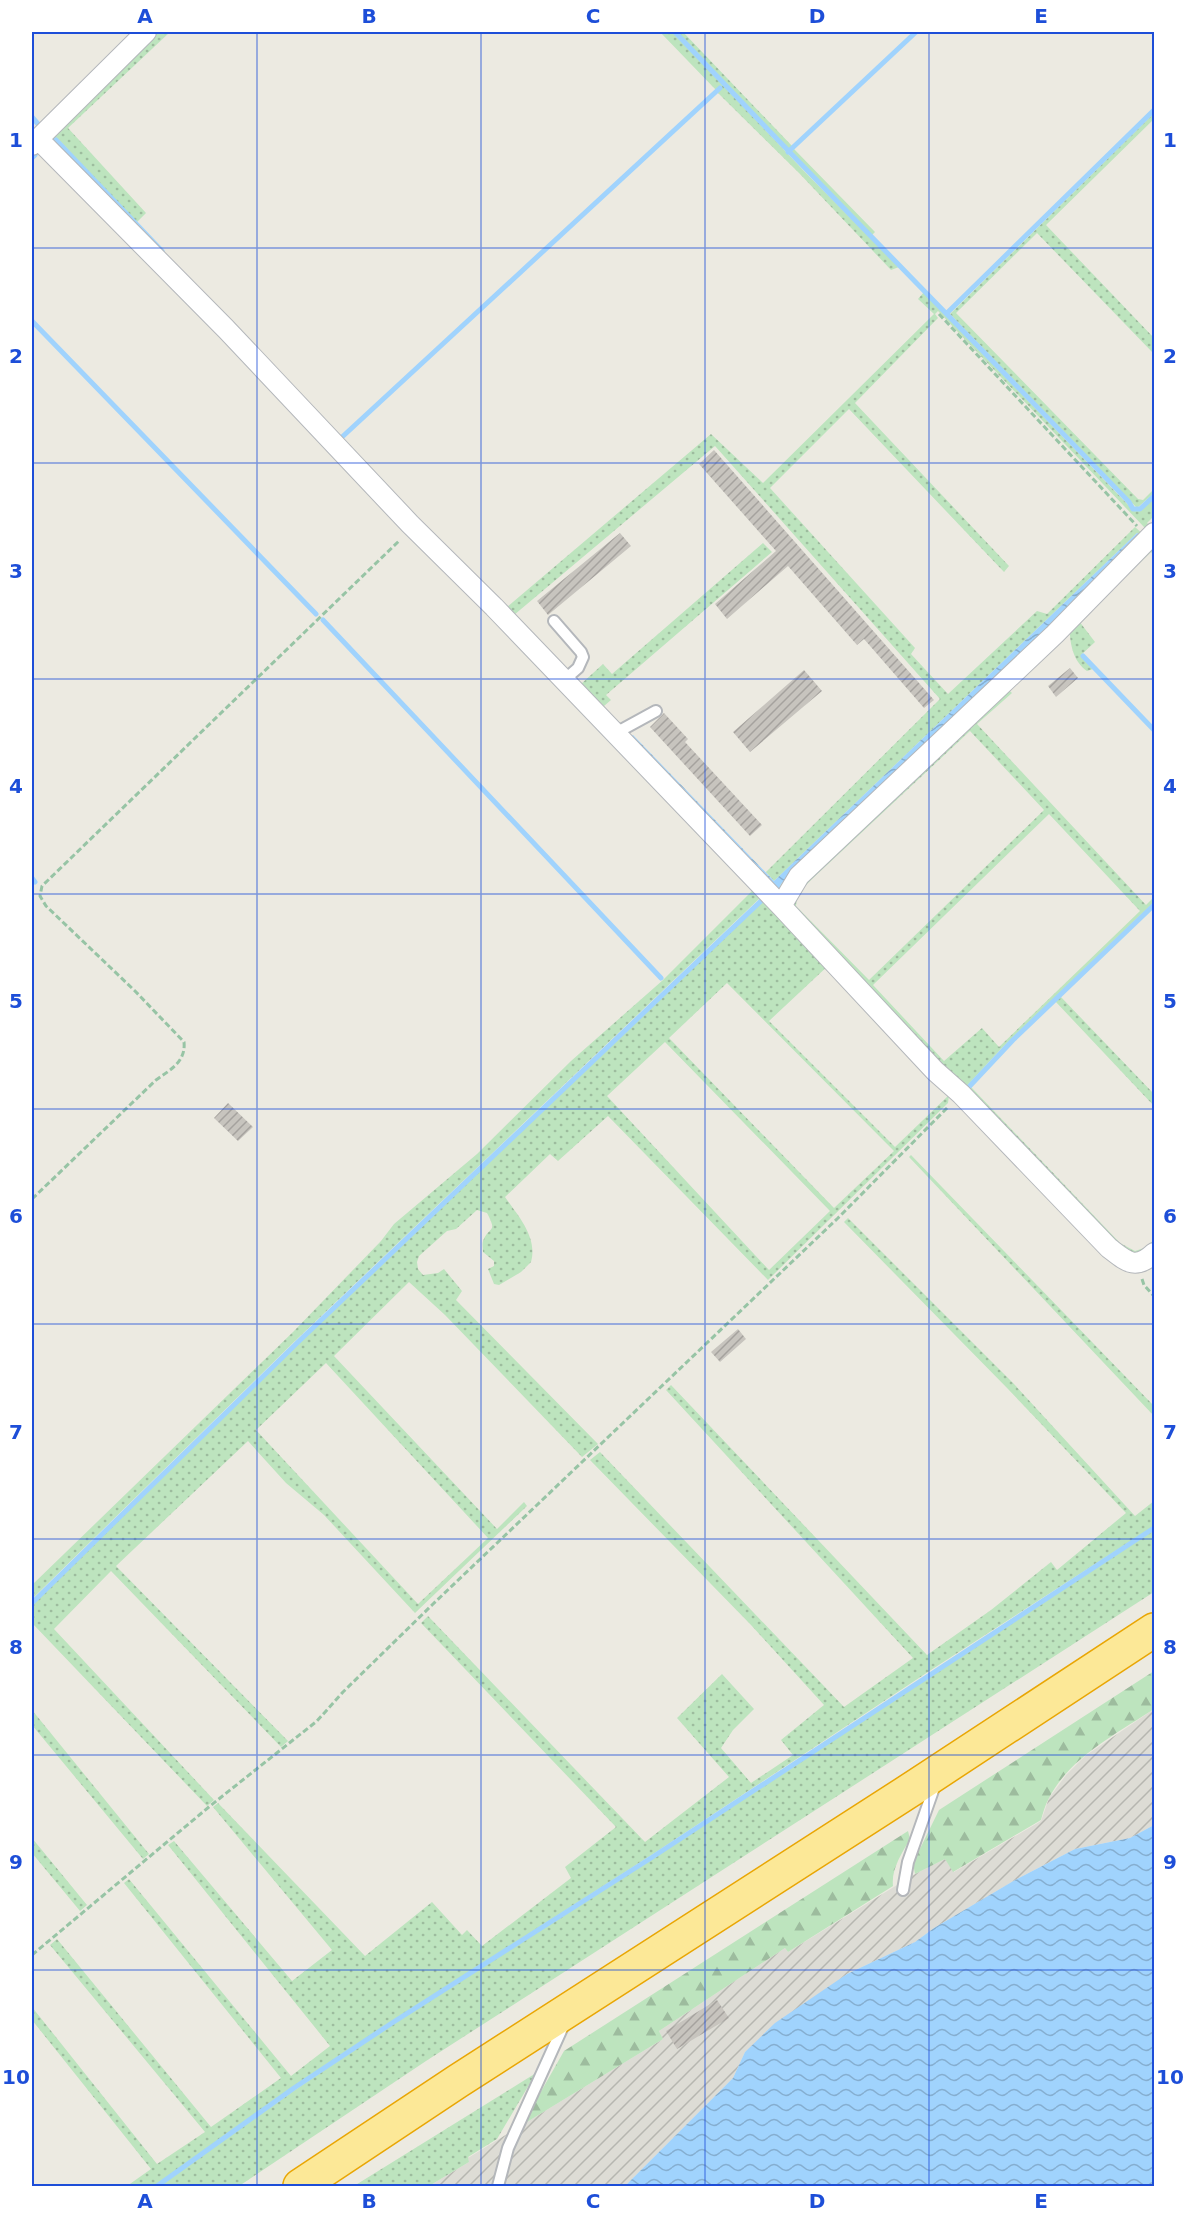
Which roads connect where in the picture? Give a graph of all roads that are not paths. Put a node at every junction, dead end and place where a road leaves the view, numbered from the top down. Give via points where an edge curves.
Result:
1 (146, 32) edge
2 (35, 142) edge
3 (1152, 535) edge
4 (554, 621) dead end
5 (563, 681) junction
6 (656, 711) dead end
7 (614, 734) junction
8 (781, 906) junction
9 (1155, 1253) edge
10 (1155, 1630) edge
11 (940, 1771) junction
12 (903, 1890) dead end
13 (572, 2008) junction
14 (300, 2187) edge
15 (498, 2187) edge

1 - 2 street
2 - 5 street via 226,329
3 - 8 street via 1055,634 799,876
4 - 5 lane via 583,657 578,668
5 - 7 street
6 - 7 lane
7 - 8 street
8 - 9 street via 935,1071 1109,1248 1136,1264
10 - 11 highway
11 - 12 lane via 908,1862
11 - 13 highway
13 - 14 highway
13 - 15 lane via 508,2148

